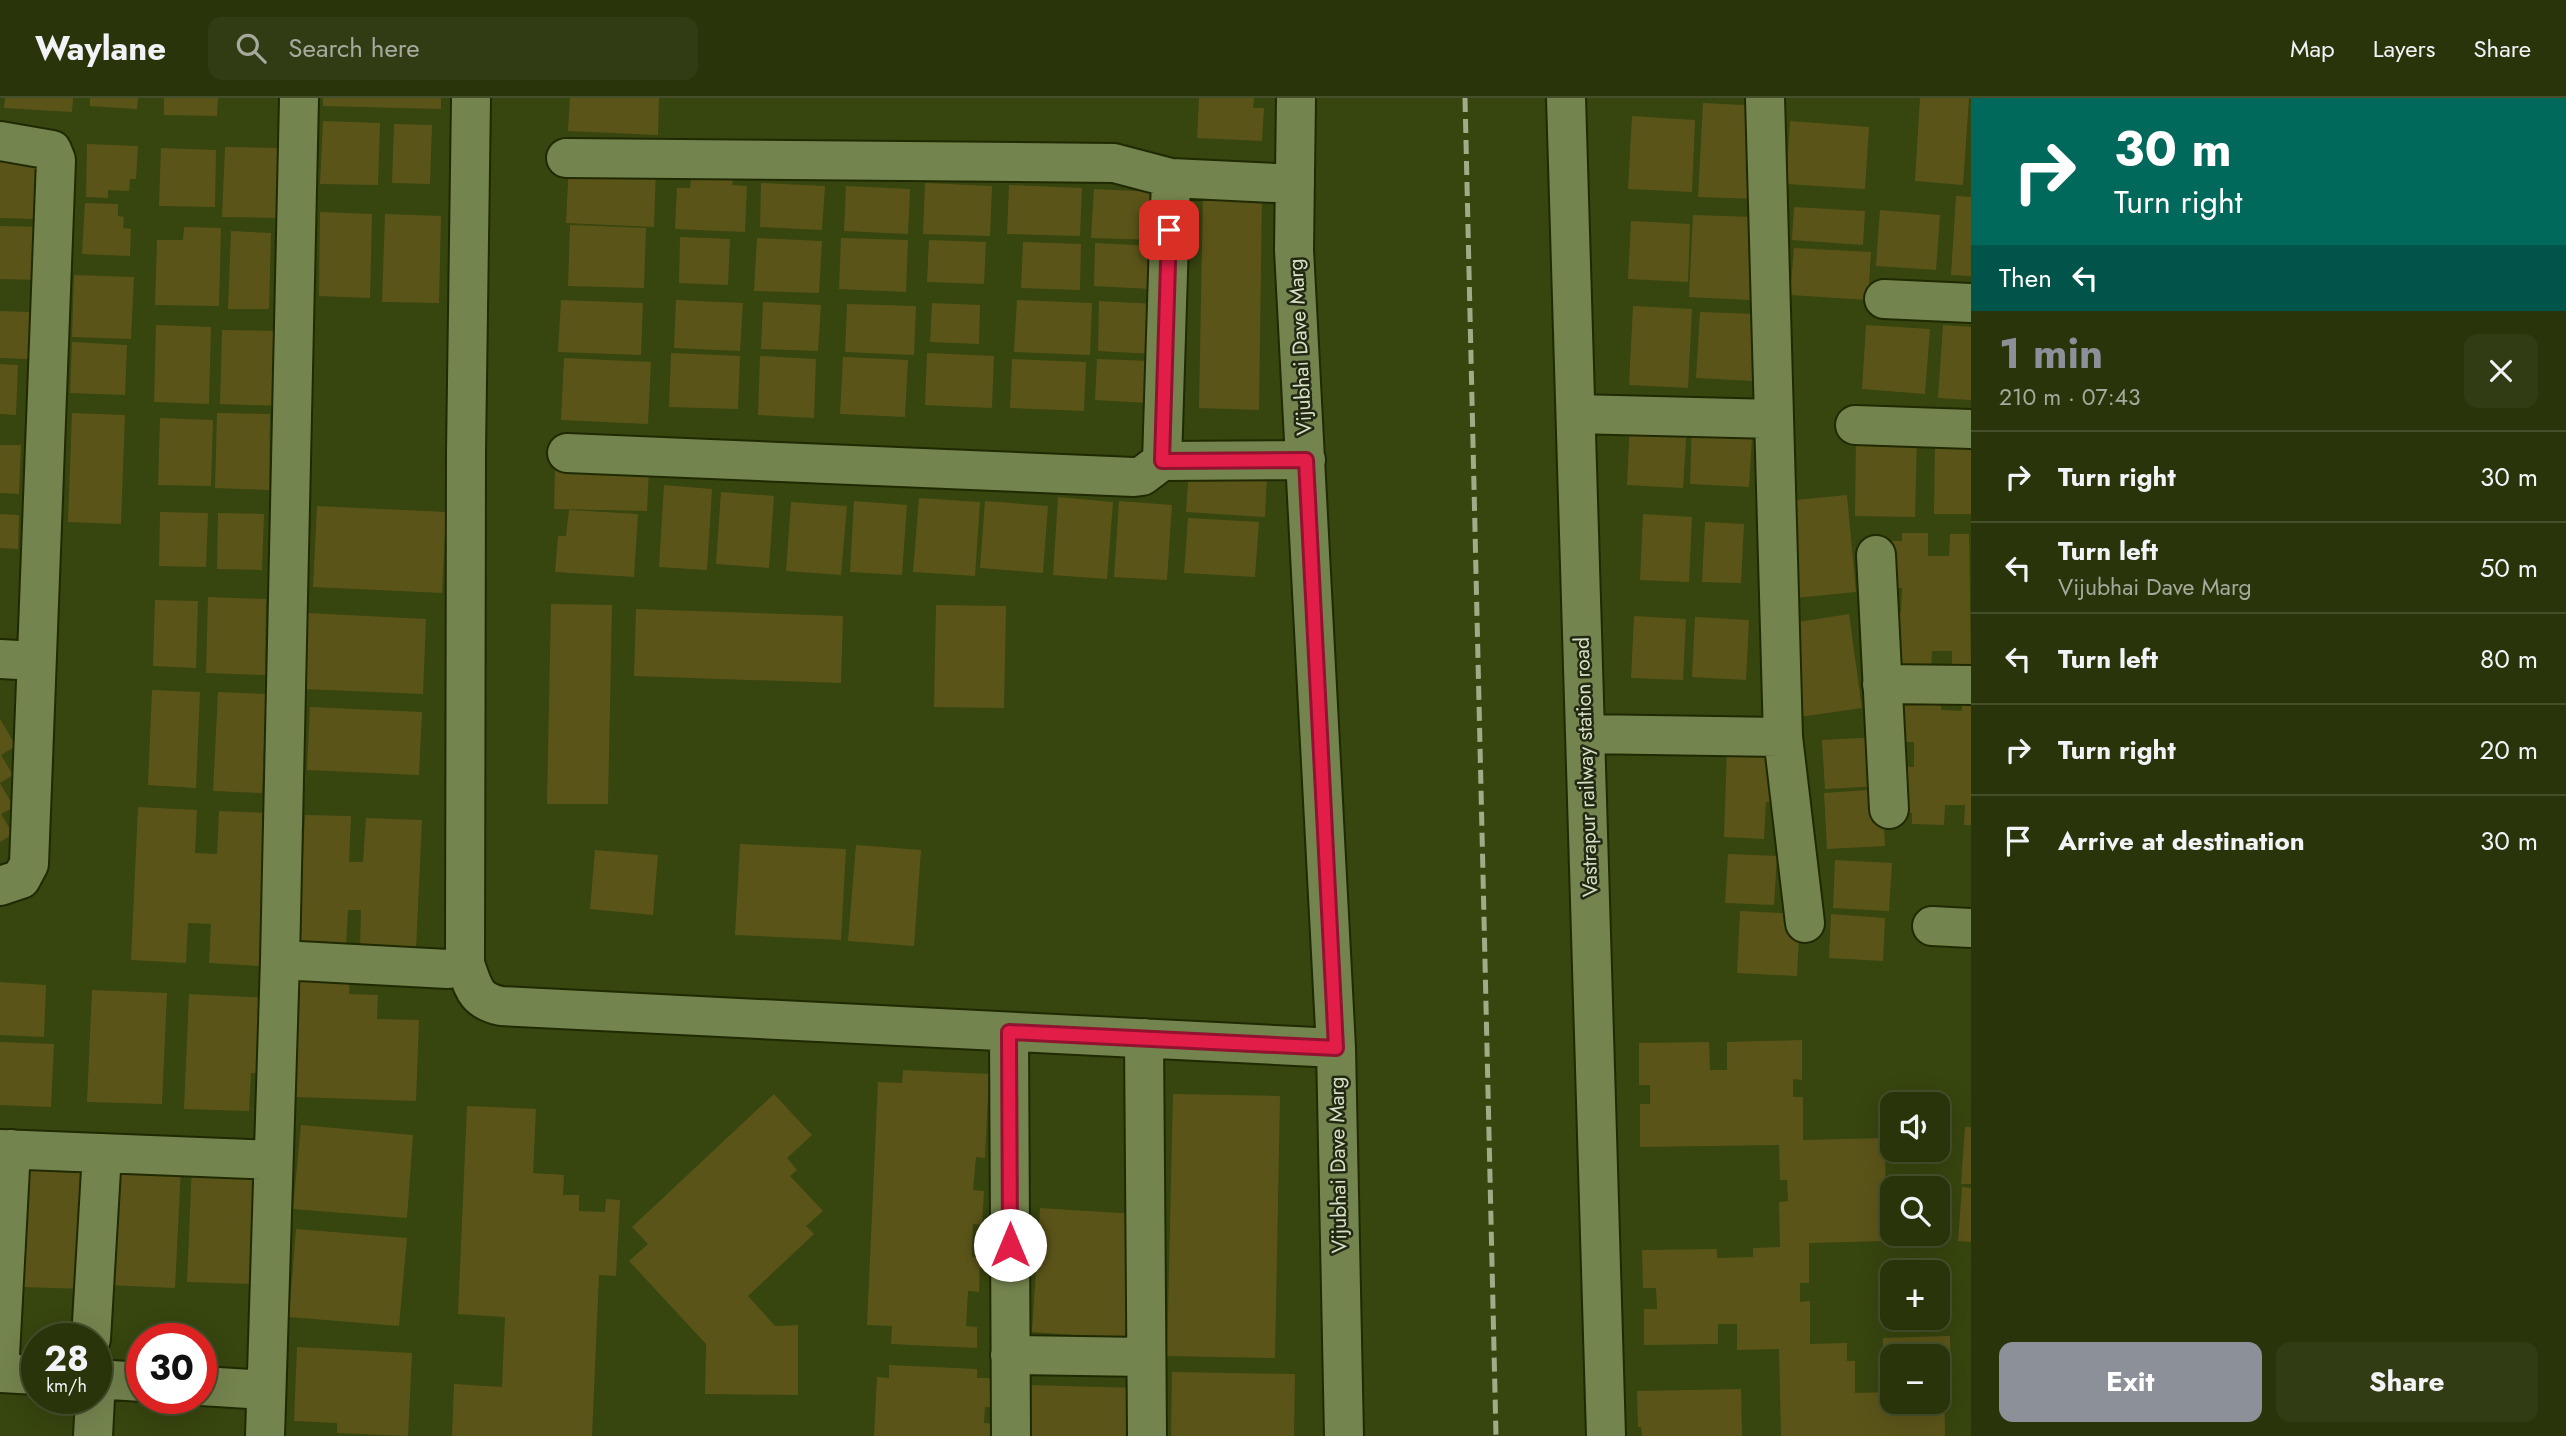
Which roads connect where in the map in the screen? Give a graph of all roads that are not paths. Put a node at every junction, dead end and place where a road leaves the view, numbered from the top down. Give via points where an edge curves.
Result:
1 (299, 98) edge
2 (471, 98) edge
3 (1296, 98) edge
4 (1566, 98) edge
5 (1765, 98) edge
6 (0, 141) edge
7 (566, 158) dead end
8 (1171, 178) junction
9 (1295, 184) junction
10 (1884, 299) dead end
11 (1971, 303) edge
12 (1576, 414) junction
13 (1774, 419) junction
14 (1855, 425) dead end
15 (1971, 429) edge
16 (567, 453) dead end
17 (1306, 460) junction
18 (1162, 461) junction
19 (1875, 555) dead end
20 (18, 660) edge
21 (1882, 684) junction
22 (1971, 685) edge
23 (1586, 734) junction
24 (1783, 737) junction
25 (1889, 809) dead end
26 (0, 886) edge
27 (1805, 923) dead end
28 (1932, 926) dead end
29 (1971, 928) edge
30 (280, 961) junction
31 (465, 964) junction
32 (1009, 1032) junction
33 (1144, 1038) junction
34 (1336, 1048) junction
35 (5, 1149) edge
36 (102, 1153) junction
37 (273, 1160) junction
38 (92, 1323) edge
39 (0, 1355) edge
40 (1010, 1355) junction
41 (1146, 1357) junction
42 (0, 1373) edge
43 (21, 1374) edge
44 (217, 1387) edge
45 (266, 1390) junction
46 (94, 1414) edge
47 (93, 1436) edge
48 (265, 1436) edge
49 (1011, 1436) edge
50 (1147, 1436) edge
51 (1344, 1436) edge
52 (1606, 1436) edge

1 - 30 street
2 - 31 street
3 - 9 street, Vijubhai Dave Marg
4 - 12 street, Vastrapur railway station road
5 - 13 street
6 - 20 street via 44,146 52,149 56,160
7 - 8 street via 1114,163
8 - 9 street
8 - 18 street
9 - 17 street, Vijubhai Dave Marg via 1294,250
10 - 11 street
12 - 13 street
12 - 23 street, Vastrapur railway station road
13 - 24 street
14 - 15 street
16 - 18 street via 1134,477
17 - 18 street
17 - 34 street, Vijubhai Dave Marg
19 - 21 street
20 - 26 street via 29,864 21,879
21 - 22 street
21 - 25 street
23 - 24 street
23 - 52 street, Vastrapur railway station road
24 - 27 street
28 - 29 street
30 - 31 street via 448,968
30 - 37 street
31 - 32 street via 475,992 485,1002 501,1006
32 - 33 street
32 - 40 street
33 - 34 street
33 - 41 street
34 - 51 street, Vijubhai Dave Marg
35 - 36 street
35 - 39 street
36 - 37 street
36 - 38 street
37 - 45 street
40 - 41 street
40 - 49 street
41 - 50 street
42 - 43 street
44 - 45 street
45 - 48 street
46 - 47 street

